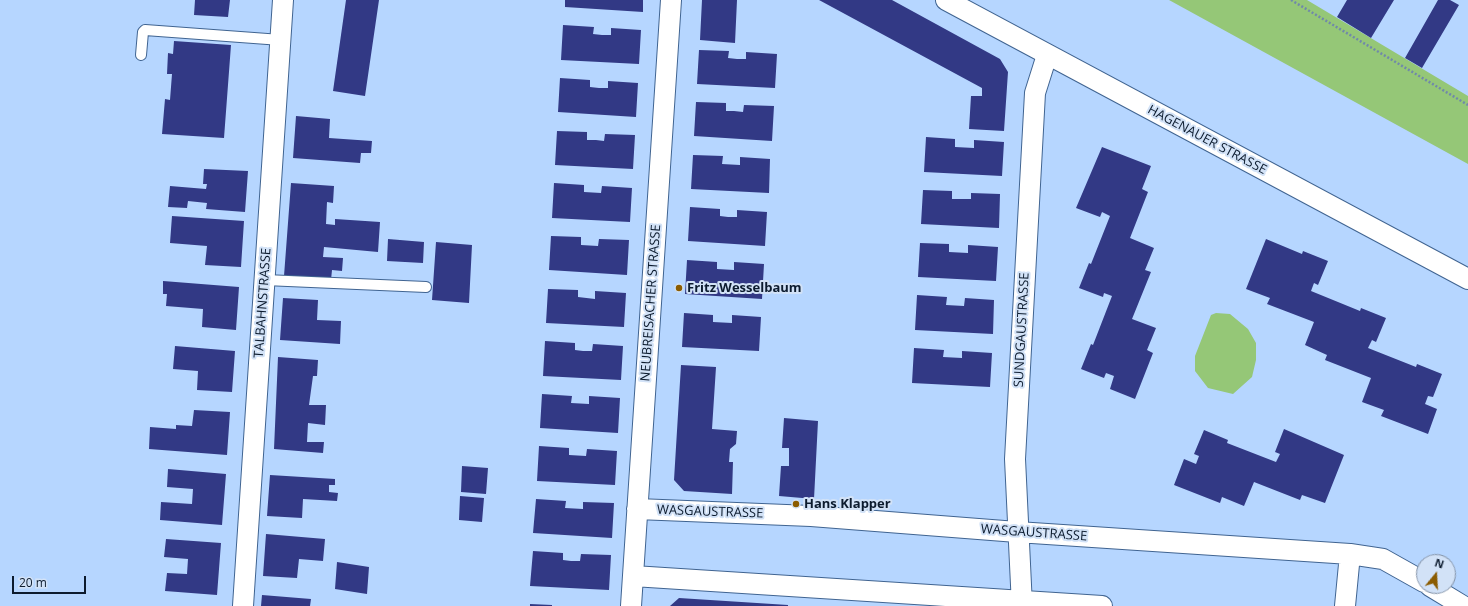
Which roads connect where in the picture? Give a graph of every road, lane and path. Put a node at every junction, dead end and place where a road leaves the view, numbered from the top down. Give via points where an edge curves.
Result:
1 (284, 0) edge
2 (672, 0) edge
3 (946, 0) edge
4 (1291, 0) edge
5 (281, 40) junction
6 (141, 55) dead end
7 (1047, 55) junction
8 (1468, 105) edge
9 (1468, 279) edge
10 (265, 280) junction
11 (426, 287) dead end
12 (637, 509) junction
13 (1017, 532) junction
14 (1350, 554) junction
15 (633, 576) junction
16 (1416, 578) edge
17 (1443, 594) edge
18 (1022, 604) edge
19 (243, 606) edge
20 (631, 606) edge
21 (1102, 606) edge
22 (1345, 606) edge
23 (1463, 606) edge

1 - 5 street, TALBAHNSTRASSE
2 - 12 street, NEUBREISACHER STRASSE
3 - 7 street, HAGENAUER STRASSE
4 - 8 path
5 - 6 lane via 145,30
5 - 10 street, TALBAHNSTRASSE
7 - 9 street, HAGENAUER STRASSE
7 - 13 street, SUNDGAUSTRASSE via 1035,93 1015,459
10 - 11 lane
10 - 19 street, TALBAHNSTRASSE
12 - 13 street, WASGAUSTRASSE via 811,516
12 - 15 street, NEUBREISACHER STRASSE
13 - 14 street, WASGAUSTRASSE
13 - 18 street, SUNDGAUSTRASSE
14 - 16 street, WASGAUSTRASSE via 1383,559
14 - 22 street
15 - 18 street
15 - 20 street, NEUBREISACHER STRASSE
17 - 23 street
18 - 21 street

